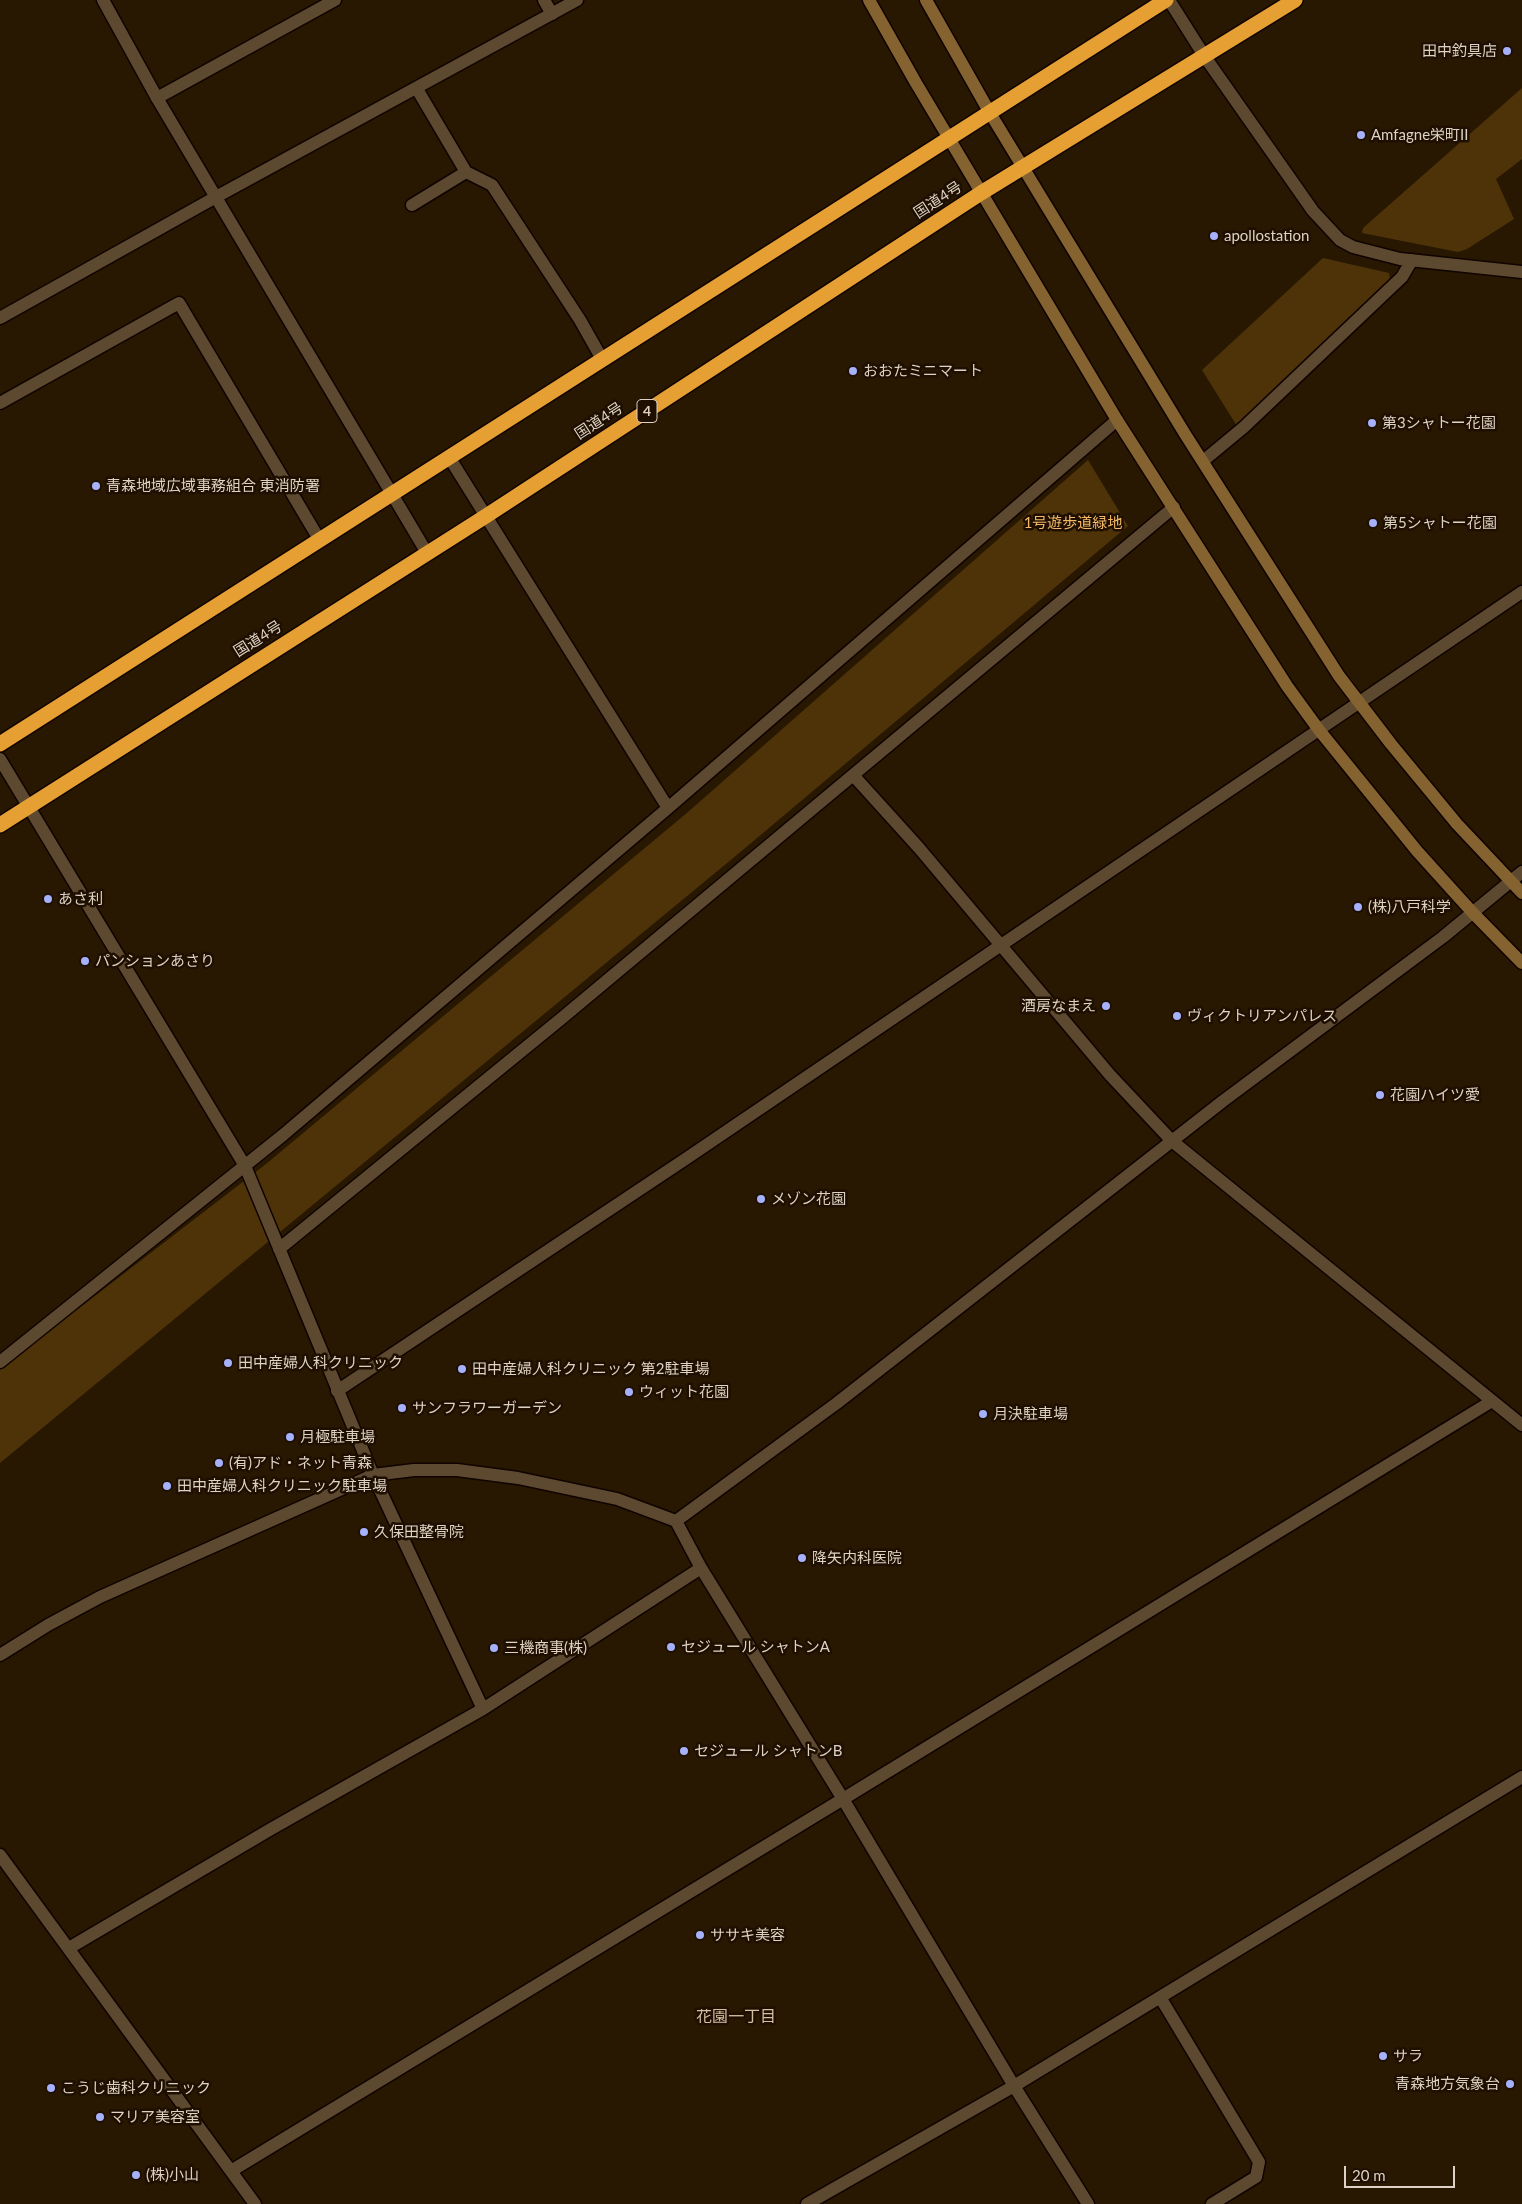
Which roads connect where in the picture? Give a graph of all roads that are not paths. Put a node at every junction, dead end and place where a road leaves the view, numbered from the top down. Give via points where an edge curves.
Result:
1 (103, 0) edge
2 (335, 0) edge
3 (544, 0) edge
4 (577, 0) edge
5 (869, 0) edge
6 (926, 0) edge
7 (1168, 0) edge
8 (1295, 0) edge
9 (552, 14) junction
10 (1205, 57) junction
11 (417, 89) junction
12 (157, 98) junction
13 (990, 113) junction
14 (949, 138) junction
15 (1023, 167) junction
16 (466, 172) junction
17 (981, 193) junction
18 (216, 197) junction
19 (412, 205) dead end
20 (1412, 260) junction
21 (1522, 272) edge
22 (0, 318) edge
23 (602, 359) junction
24 (0, 403) edge
25 (1117, 420) junction
26 (449, 457) junction
27 (1203, 461) junction
28 (390, 494) junction
29 (1174, 507) junction
30 (486, 516) junction
31 (320, 539) junction
32 (427, 553) junction
33 (1522, 592) edge
34 (1358, 701) junction
35 (1318, 730) junction
36 (0, 744) edge
37 (0, 759) edge
38 (853, 775) junction
39 (29, 806) junction
40 (668, 808) junction
41 (0, 825) edge
42 (1522, 872) edge
43 (1510, 882) junction
44 (1522, 893) edge
45 (1473, 914) junction
46 (1000, 944) junction
47 (1522, 963) edge
48 (1172, 1141) junction
49 (245, 1166) junction
50 (279, 1249) junction
51 (0, 1362) edge
52 (337, 1391) junction
53 (1492, 1401) junction
54 (1522, 1425) edge
55 (373, 1475) junction
56 (676, 1521) junction
57 (701, 1568) junction
58 (0, 1655) edge
59 (483, 1709) junction
60 (1522, 1776) edge
61 (844, 1799) junction
62 (0, 1856) edge
63 (68, 1948) junction
64 (1160, 1997) junction
65 (1014, 2086) junction
66 (231, 2171) junction
67 (255, 2204) edge
68 (807, 2204) edge
69 (1088, 2204) edge
70 (1212, 2204) edge

1 - 12 street
2 - 12 street
3 - 9 street
4 - 9 street
5 - 14 street
6 - 13 street
7 - 10 street
7 - 13 highway
8 - 10 highway, 国道4号 / 4
9 - 11 street
10 - 15 highway, 国道4号 / 4
10 - 20 street via 1313,211 1340,240
11 - 16 street
11 - 18 street
12 - 18 street
13 - 14 highway
13 - 15 street
14 - 17 street
14 - 23 highway
15 - 17 highway, 国道4号 / 4
15 - 27 street
16 - 19 street
16 - 23 street via 492,185
17 - 25 street
17 - 30 highway, 国道4号 / 4
18 - 22 street
18 - 28 street
20 - 21 street
20 - 27 street via 1402,277 1244,427
23 - 26 highway
24 - 31 street via 178,302
25 - 29 street
25 - 40 street
26 - 28 highway
26 - 30 street
27 - 34 street
28 - 31 highway
28 - 32 street
29 - 35 street
29 - 38 street
30 - 32 highway, 国道4号 / 4
30 - 40 street
31 - 36 highway
32 - 39 highway, 国道4号 / 4
33 - 34 street
34 - 35 street
34 - 43 street via 1457,824
35 - 45 street
35 - 46 street
37 - 39 street
38 - 46 street
38 - 50 street
39 - 41 highway, 国道4号 / 4
39 - 49 street
40 - 49 street
42 - 43 street
43 - 44 street
43 - 45 street
45 - 47 street
45 - 48 street
46 - 48 street via 1110,1075
46 - 52 street via 679,1164
48 - 53 street
48 - 56 street via 837,1403
49 - 50 street
49 - 51 street
50 - 52 street
52 - 55 street
53 - 54 street
53 - 61 street
55 - 56 street via 414,1470 456,1470 518,1478 617,1498
55 - 58 street via 100,1596
55 - 59 street
56 - 57 street
57 - 59 street
57 - 61 street
59 - 63 street
60 - 64 street
61 - 65 street
61 - 66 street
62 - 63 street
63 - 66 street
64 - 65 street
64 - 70 street via 1259,2162 1256,2177
65 - 68 street
65 - 69 street
66 - 67 street

